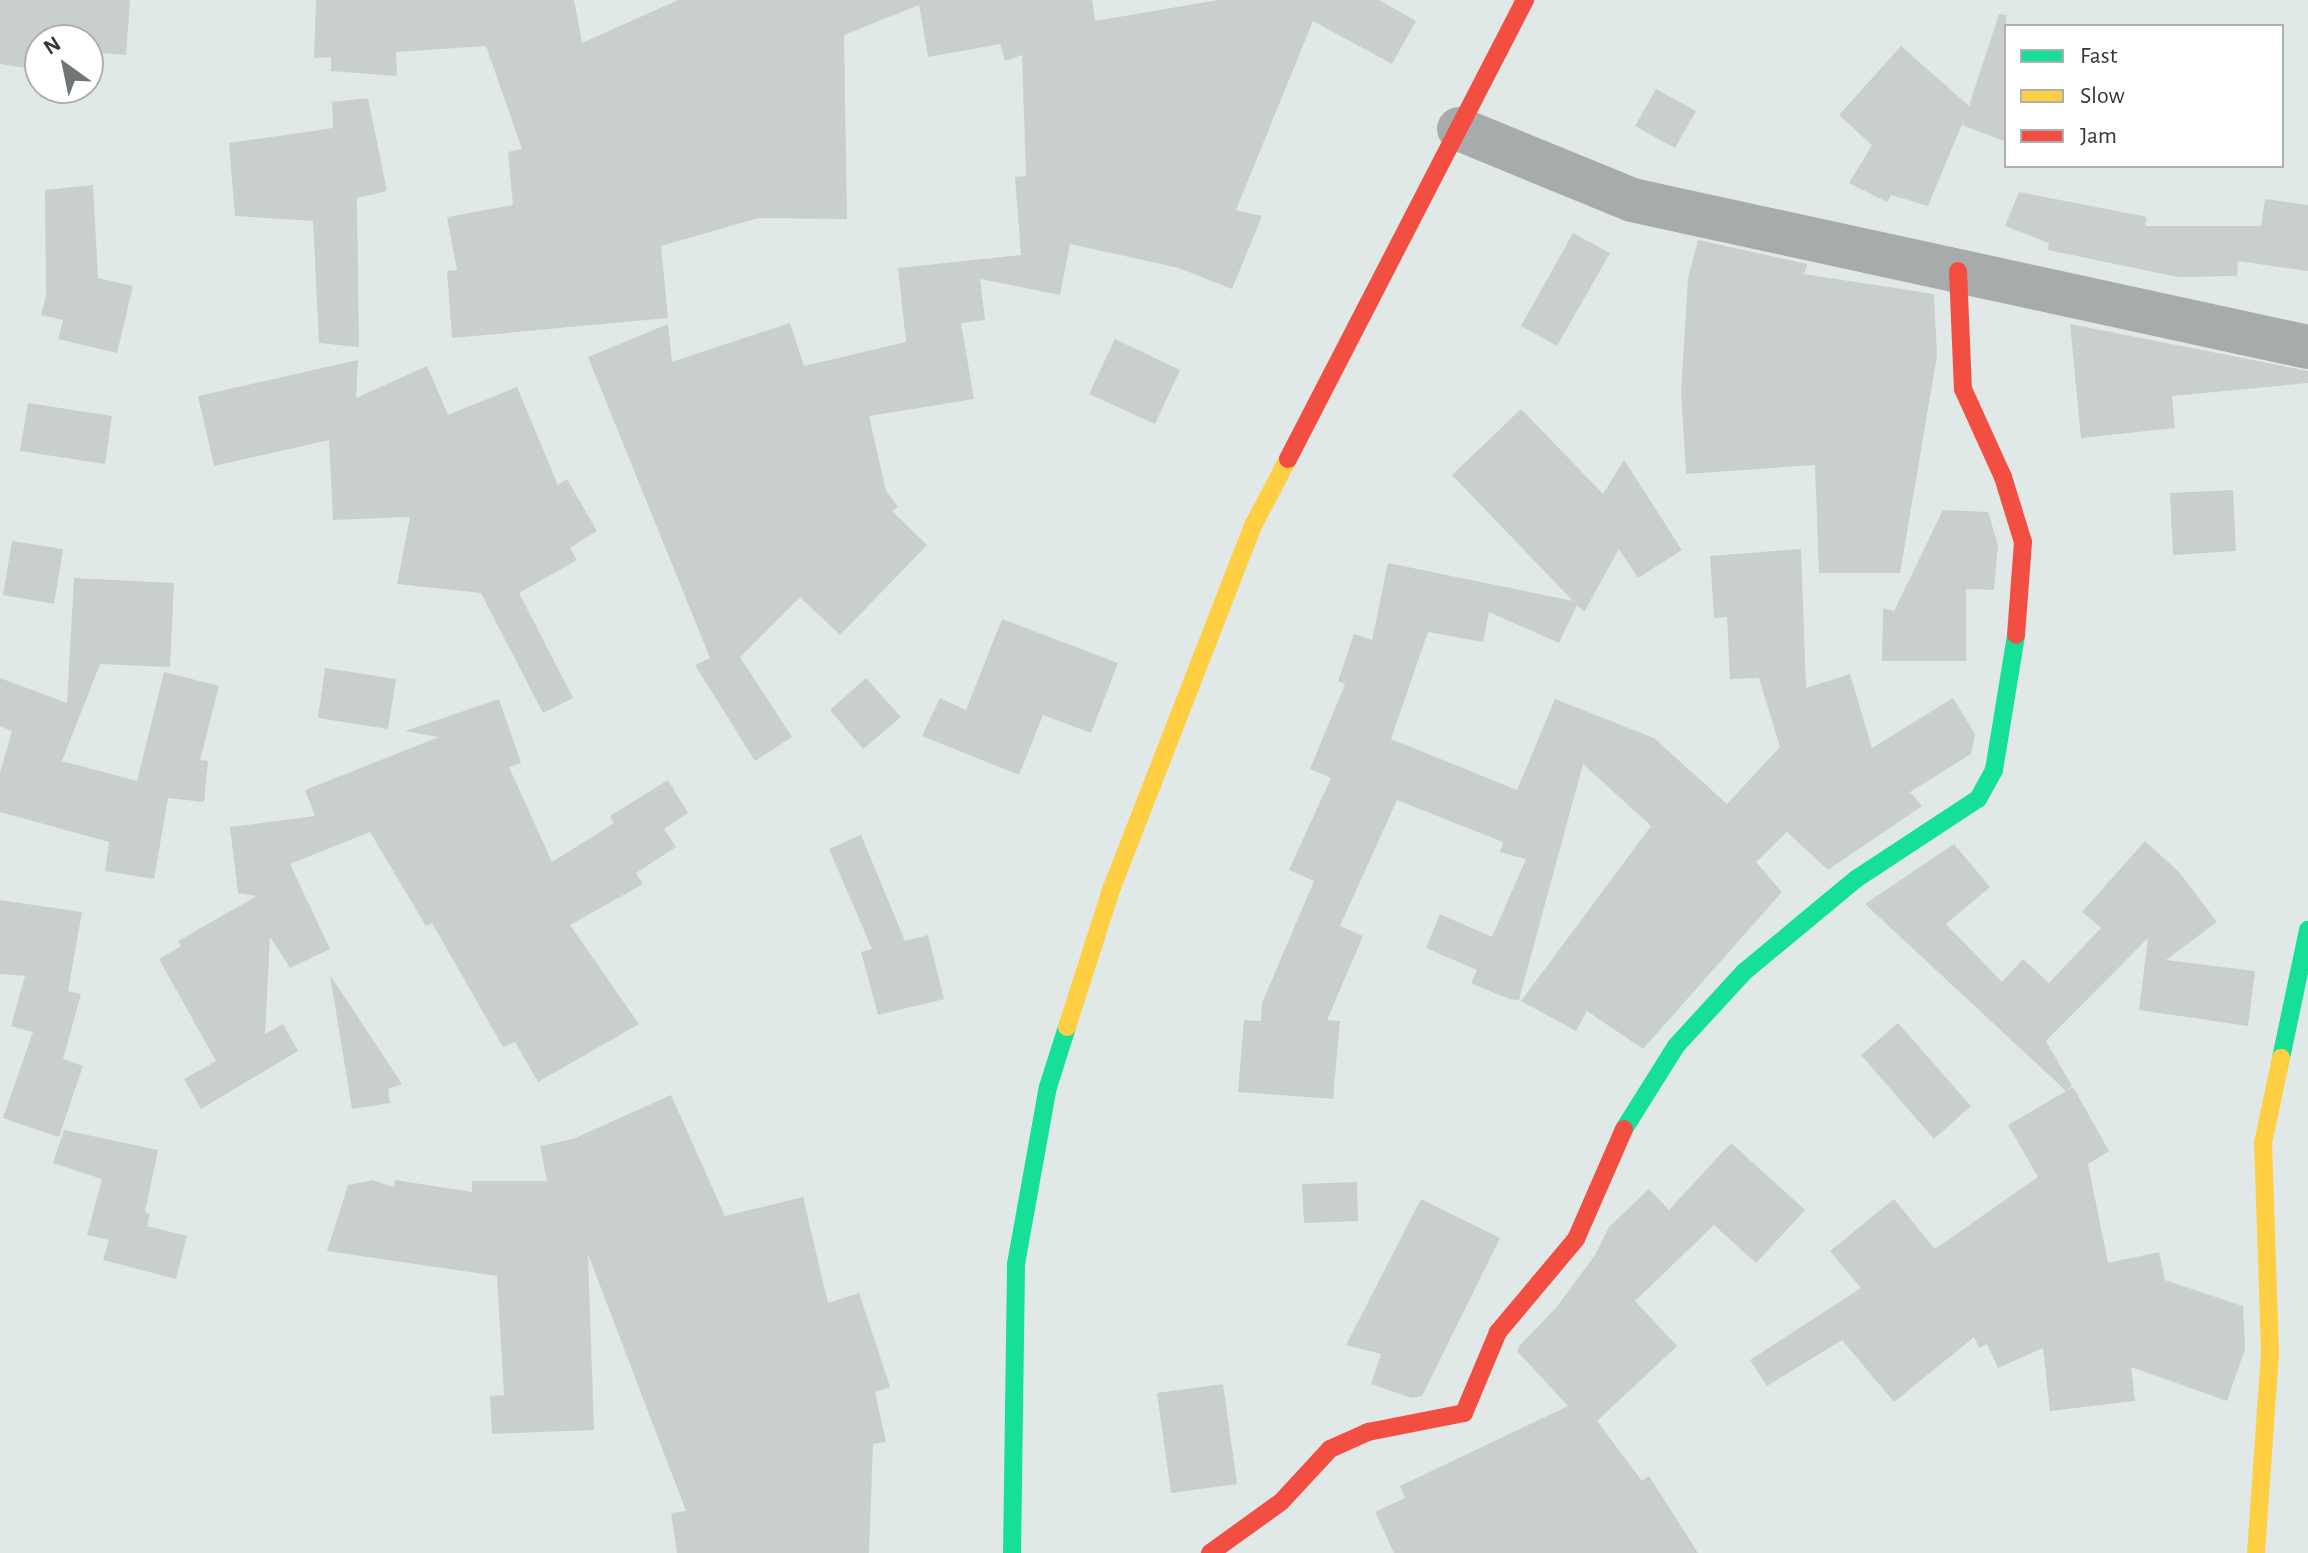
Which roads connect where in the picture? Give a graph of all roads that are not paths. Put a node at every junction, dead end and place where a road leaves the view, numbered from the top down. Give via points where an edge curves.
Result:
1 (1525, 0) edge
2 (1459, 129) junction
3 (1958, 271) junction
4 (2308, 347) edge
5 (2308, 930) edge
6 (1012, 1553) edge
7 (1210, 1553) edge
8 (2256, 1553) edge

1 - 2 street
2 - 3 street via 1632,200
2 - 6 street via 1254,524 1111,890 1048,1087 1016,1264
3 - 4 street
3 - 7 street via 1963,389 2003,477 2023,542 2014,660 1994,770 1978,799 1856,879 1744,972 1676,1046 1634,1107 1576,1239 1498,1332 1464,1413 1368,1432 1330,1449 1281,1502
5 - 8 street via 2263,1143 2270,1352

